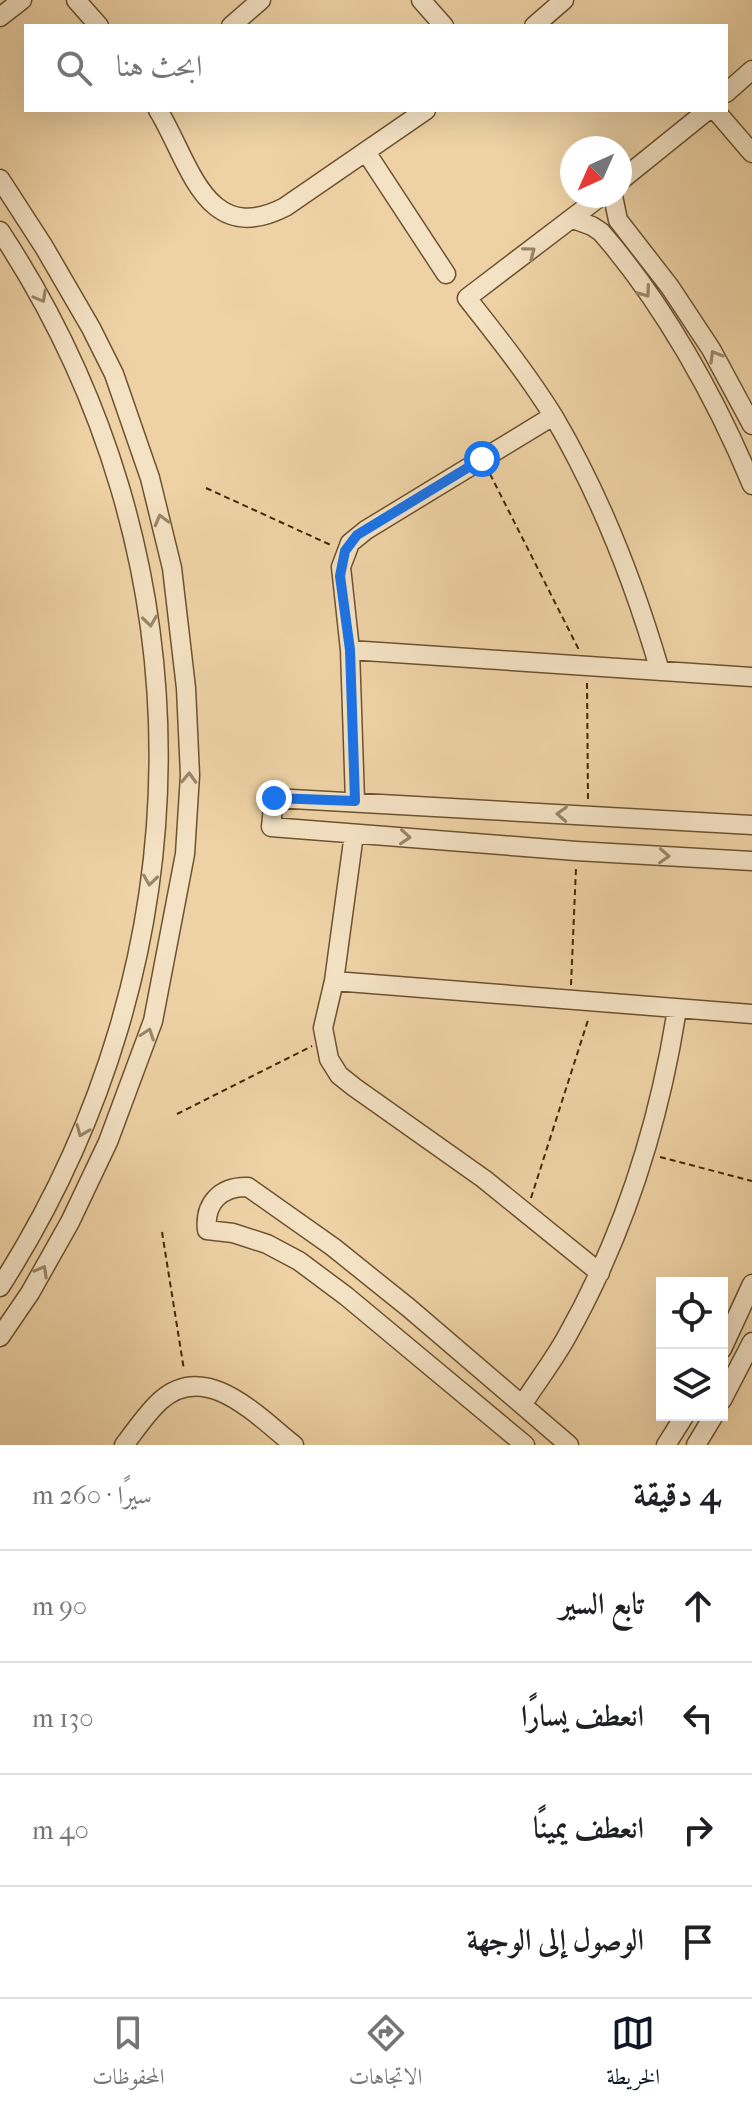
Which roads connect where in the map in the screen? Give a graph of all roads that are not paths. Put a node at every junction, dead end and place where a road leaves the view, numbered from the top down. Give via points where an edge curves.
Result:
1 (22, 0) edge
2 (76, 0) edge
3 (261, 0) edge
4 (421, 0) edge
5 (564, 0) edge
6 (0, 17) edge
7 (97, 24) edge
8 (233, 24) edge
9 (442, 24) edge
10 (536, 24) edge
11 (752, 70) edge
12 (728, 91) edge
13 (159, 112) edge
14 (423, 112) edge
15 (706, 112) edge
16 (717, 112) edge
17 (366, 152) junction
18 (752, 153) edge
19 (632, 171) edge
20 (0, 179) edge
21 (586, 208) edge
22 (616, 208) edge
23 (573, 219) junction
24 (0, 231) edge
25 (640, 248) junction
26 (623, 261) junction
27 (446, 274) dead end
28 (553, 416) junction
29 (752, 425) edge
30 (752, 485) edge
31 (350, 650) junction
32 (660, 671) junction
33 (752, 677) edge
34 (355, 801) junction
35 (752, 825) edge
36 (354, 834) junction
37 (752, 861) edge
38 (334, 981) junction
39 (677, 1009) junction
40 (752, 1014) edge
41 (600, 1273) junction
42 (752, 1284) edge
43 (0, 1287) edge
44 (728, 1336) edge
45 (0, 1337) edge
46 (752, 1342) edge
47 (728, 1388) edge
48 (522, 1405) junction
49 (681, 1421) edge
50 (710, 1421) edge
51 (522, 1444) edge
52 (124, 1445) edge
53 (294, 1445) edge
54 (569, 1445) edge
55 (666, 1445) edge
56 (696, 1445) edge

1 - 6 street
2 - 7 street
3 - 8 street
4 - 9 street
5 - 10 street
11 - 12 street
13 - 17 street via 202,194 222,212 239,217 277,211
14 - 17 street
15 - 19 street
16 - 18 street
17 - 27 street
45 -> 20 street via 76,1209 108,1142 153,1021 185,854 190,775 172,568 150,478 97,340
21 - 23 street
22 - 25 street via 618,220
23 - 26 street via 601,232
28 -> 23 street via 467,298
24 -> 43 street via 63,338 112,460 152,628 160,762 155,850 120,1025 62,1177
25 - 26 street
29 -> 25 street via 711,349
26 -> 30 street via 709,391
28 - 31 street via 357,535 345,551 340,576
28 - 32 street via 617,541
31 - 32 street
31 - 34 street
32 - 33 street
35 -> 34 street
34 - 36 street via 274,798 271,827
36 -> 37 street
36 - 38 street
38 - 39 street
38 - 41 street via 323,1040 329,1059 346,1081 441,1147
39 - 40 street
39 - 41 street via 646,1154
41 - 48 street
42 - 44 street
46 - 47 street
48 - 51 street via 333,1247 248,1187 219,1194 208,1210 207,1230 267,1244 299,1261
48 - 54 street
49 - 55 street
50 - 56 street
52 - 53 street via 160,1401 172,1392 200,1386 225,1393

